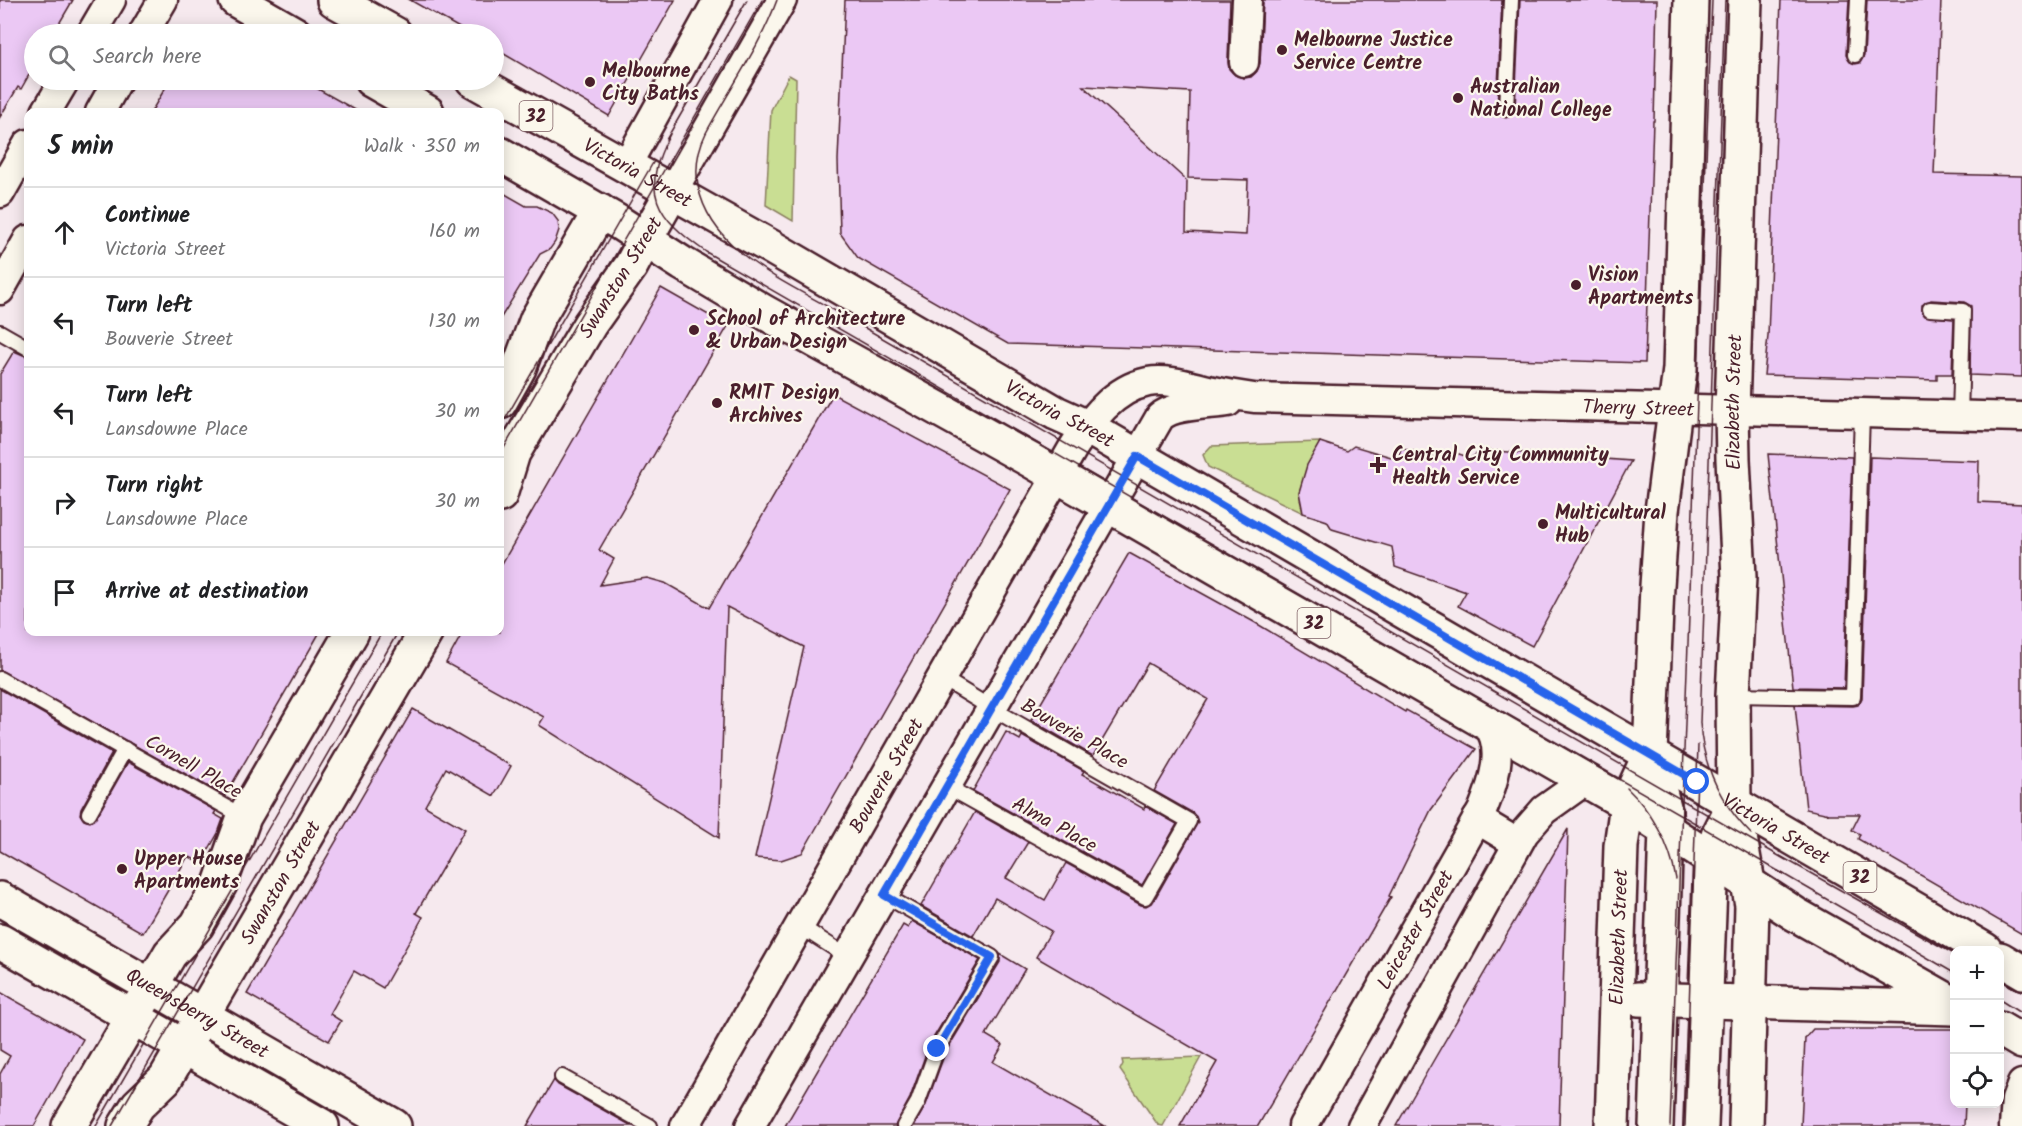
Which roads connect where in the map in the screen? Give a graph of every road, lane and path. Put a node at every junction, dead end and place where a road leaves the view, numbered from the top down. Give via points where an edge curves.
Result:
1 (111, 0) edge
2 (163, 0) edge
3 (236, 0) edge
4 (334, 0) edge
5 (718, 0) edge
6 (782, 0) edge
7 (1247, 0) edge
8 (1511, 0) edge
9 (1691, 0) edge
10 (1745, 0) edge
11 (1858, 0) edge
12 (98, 24) edge
13 (149, 24) edge
14 (278, 24) edge
15 (377, 24) edge
16 (1856, 55) dead end
17 (1244, 62) dead end
18 (61, 90) edge
19 (112, 90) edge
20 (388, 90) edge
21 (491, 90) edge
22 (52, 108) edge
23 (102, 108) edge
24 (420, 108) edge
25 (1506, 109) dead end
26 (24, 151) edge
27 (504, 156) edge
28 (626, 166) junction
29 (672, 192) junction
30 (0, 193) edge
31 (600, 211) junction
32 (645, 240) junction
33 (24, 247) edge
34 (1, 287) edge
35 (1930, 309) dead end
36 (0, 332) edge
37 (24, 346) edge
38 (504, 395) edge
39 (1254, 398) junction
40 (1676, 410) junction
41 (1732, 411) junction
42 (1862, 414) junction
43 (1960, 416) junction
44 (2022, 417) edge
45 (1087, 427) junction
46 (1137, 456) junction
47 (1058, 476) junction
48 (504, 482) edge
49 (1108, 505) junction
50 (350, 636) edge
51 (424, 636) edge
52 (942, 678) junction
53 (0, 679) edge
54 (1733, 695) junction
55 (991, 708) junction
56 (1487, 723) junction
57 (125, 749) junction
58 (1650, 754) junction
59 (1586, 780) junction
60 (946, 786) junction
61 (1627, 804) junction
62 (1734, 804) junction
63 (89, 813) dead end
64 (244, 817) junction
65 (1477, 819) junction
66 (1666, 829) junction
67 (1517, 843) junction
68 (1711, 859) junction
69 (1749, 885) junction
70 (884, 895) junction
71 (1145, 897) joint
72 (0, 899) edge
73 (800, 926) junction
74 (0, 941) edge
75 (1976, 946) edge
76 (848, 957) junction
77 (2004, 961) edge
78 (2022, 972) edge
79 (151, 987) junction
80 (1615, 998) junction
81 (1660, 1000) junction
82 (1705, 1002) junction
83 (1749, 1003) junction
84 (1950, 1004) edge
85 (1950, 1006) edge
86 (202, 1016) junction
87 (133, 1017) junction
88 (2004, 1031) edge
89 (2022, 1042) edge
90 (184, 1047) junction
91 (561, 1077) dead end
92 (2022, 1084) edge
93 (69, 1126) edge
94 (125, 1126) edge
95 (322, 1126) edge
96 (394, 1126) edge
97 (650, 1126) edge
98 (685, 1126) edge
99 (750, 1126) edge
100 (904, 1126) edge
101 (1303, 1126) edge
102 (1362, 1126) edge
103 (1612, 1126) edge
104 (1656, 1126) edge
105 (1701, 1126) edge
106 (1746, 1126) edge
107 (2014, 1126) edge

1 - 12 street
2 - 13 street
3 - 14 main road
4 - 15 main road
5 - 28 street
6 - 29 street, Swanston Street
7 - 17 street
8 - 25 lane
9 - 40 main road, Elizabeth Street
10 - 41 main road, Elizabeth Street
11 - 16 lane
18 - 22 street
19 - 23 street
20 - 24 main road
21 - 28 main road, Victoria Street / 32
26 - 30 street
27 - 31 main road, 32
28 - 29 main road, Victoria Street / 32
28 - 31 main road
29 - 32 main road, Swanston Street
29 - 45 main road, Victoria Street / 32 via 1056,413
31 - 32 main road, 32
31 - 38 main road via 537,319 519,368
32 - 47 main road, 32 via 764,312
32 - 48 main road, Swanston Street via 513,453
33 - 34 street
35 - 43 lane via 1963,311
36 - 37 lane
39 - 40 street, Therry Street
39 - 45 street, Therry Street via 1149,382 1128,389 1103,406
39 - 46 street, Therry Street via 1164,414
40 - 41 street, Therry Street
40 - 58 main road, Elizabeth Street via 1662,511
41 - 42 street, Therry Street
41 - 54 main road, Elizabeth Street via 1739,577
42 - 43 street, Therry Street
42 - 54 lane via 1853,697
43 - 44 street, Therry Street
45 - 46 main road, Victoria Street / 32
45 - 47 street, Bouverie Street
46 - 49 street
46 - 58 main road, Victoria Street / 32
47 - 49 main road, 32
47 - 52 street, Bouverie Street
49 - 55 street
49 - 56 main road, 32
50 - 64 main road
51 - 86 main road, Swanston Street
52 - 55 lane, Bouverie Place
52 - 73 street, Bouverie Street
53 - 57 lane, Cornell Place
54 - 62 main road, Elizabeth Street
55 - 60 street
55 - 71 lane, Bouverie Place via 1189,821
56 - 59 main road, 32
56 - 65 street, Leicester Street via 1495,738 1496,759 1488,795
57 - 63 lane, Cornell Place
57 - 64 lane, Cornell Place
58 - 61 main road, Elizabeth Street
58 - 62 main road, Victoria Street / 32
58 - 66 main road, Elizabeth Street
59 - 61 main road, 32
59 - 67 street via 1544,810
60 - 70 street
60 - 71 lane, Alma Place
61 - 66 main road, 32
61 - 80 main road, Elizabeth Street via 1619,861
62 - 68 main road, Elizabeth Street
62 - 69 main road, Elizabeth Street
62 - 75 main road, Victoria Street / 32
64 - 79 main road via 220,884 197,925 170,954
65 - 67 street
65 - 101 street, Leicester Street
66 - 68 main road, 32
66 - 81 main road, Elizabeth Street
67 - 102 street
68 - 69 main road, 32
68 - 82 main road, Elizabeth Street
69 - 83 main road, Elizabeth Street
69 - 84 main road, 32
70 - 76 street
70 - 100 lane via 992,957 937,1049 918,1102
72 - 79 main road, Queensberry Street
73 - 76 lane
73 - 98 street, Bouverie Street
74 - 87 main road, Queensberry Street
76 - 99 street
77 - 78 main road
79 - 86 main road, Queensberry Street
79 - 87 main road
80 - 81 main road
80 - 103 main road, Elizabeth Street
81 - 82 main road
81 - 104 main road, Elizabeth Street
82 - 83 main road
82 - 105 main road, Elizabeth Street
83 - 85 main road
83 - 106 main road, Elizabeth Street
86 - 90 main road, Swanston Street
86 - 96 main road, Queensberry Street
87 - 90 main road, Queensberry Street
87 - 93 main road
88 - 89 main road
90 - 94 main road, Swanston Street via 165,1079 138,1105
90 - 95 main road, Queensberry Street
91 - 97 lane
92 - 107 street

